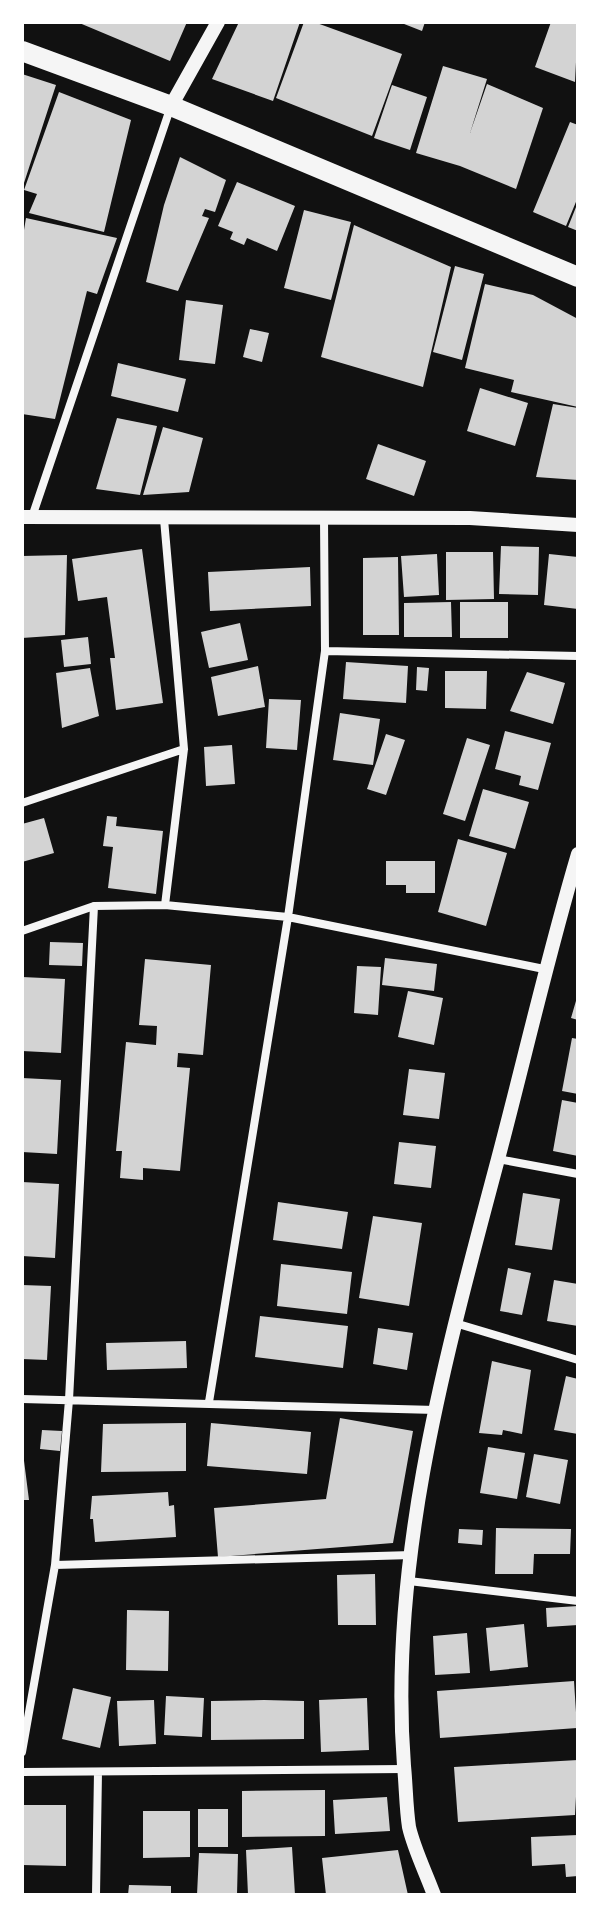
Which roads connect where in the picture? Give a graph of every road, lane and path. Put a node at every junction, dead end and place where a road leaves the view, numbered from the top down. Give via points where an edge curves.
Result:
1 (218, 22) edge
2 (22, 51) edge
3 (171, 106) junction
4 (578, 277) edge
5 (27, 517) edge
6 (324, 518) junction
7 (164, 519) junction
8 (578, 525) edge
9 (325, 651) junction
10 (578, 656) edge
11 (184, 749) junction
12 (22, 803) edge
13 (578, 854) edge
14 (165, 905) junction
15 (94, 906) junction
16 (288, 917) junction
17 (22, 931) edge
18 (544, 969) junction
19 (498, 1159) junction
20 (578, 1174) edge
21 (455, 1323) junction
22 (578, 1360) edge
23 (22, 1399) edge
24 (69, 1400) junction
25 (209, 1402) junction
26 (436, 1410) junction
27 (412, 1555) junction
28 (55, 1565) junction
29 (409, 1581) junction
30 (578, 1601) edge
31 (22, 1752) edge
32 (405, 1769) junction
33 (22, 1772) edge
34 (98, 1772) junction
35 (96, 1895) edge
36 (434, 1895) edge

1 - 3 street
2 - 3 main road
3 - 4 main road
3 - 5 street
5 - 7 street
6 - 7 street
6 - 8 street via 470,518
6 - 9 street
7 - 11 street
9 - 10 street
9 - 16 street
11 - 12 street
11 - 14 street
13 - 18 street
14 - 15 street
14 - 16 street
15 - 17 street
15 - 24 street
16 - 18 street
16 - 25 street
18 - 19 street
19 - 20 street
19 - 21 street
21 - 22 street
21 - 26 street
23 - 24 street
24 - 25 street
24 - 28 street
25 - 26 street
26 - 27 street
27 - 28 street
27 - 29 street
28 - 31 street
29 - 30 street
29 - 32 street via 400,1668
32 - 34 street
32 - 36 street via 410,1828
33 - 34 street
34 - 35 street

